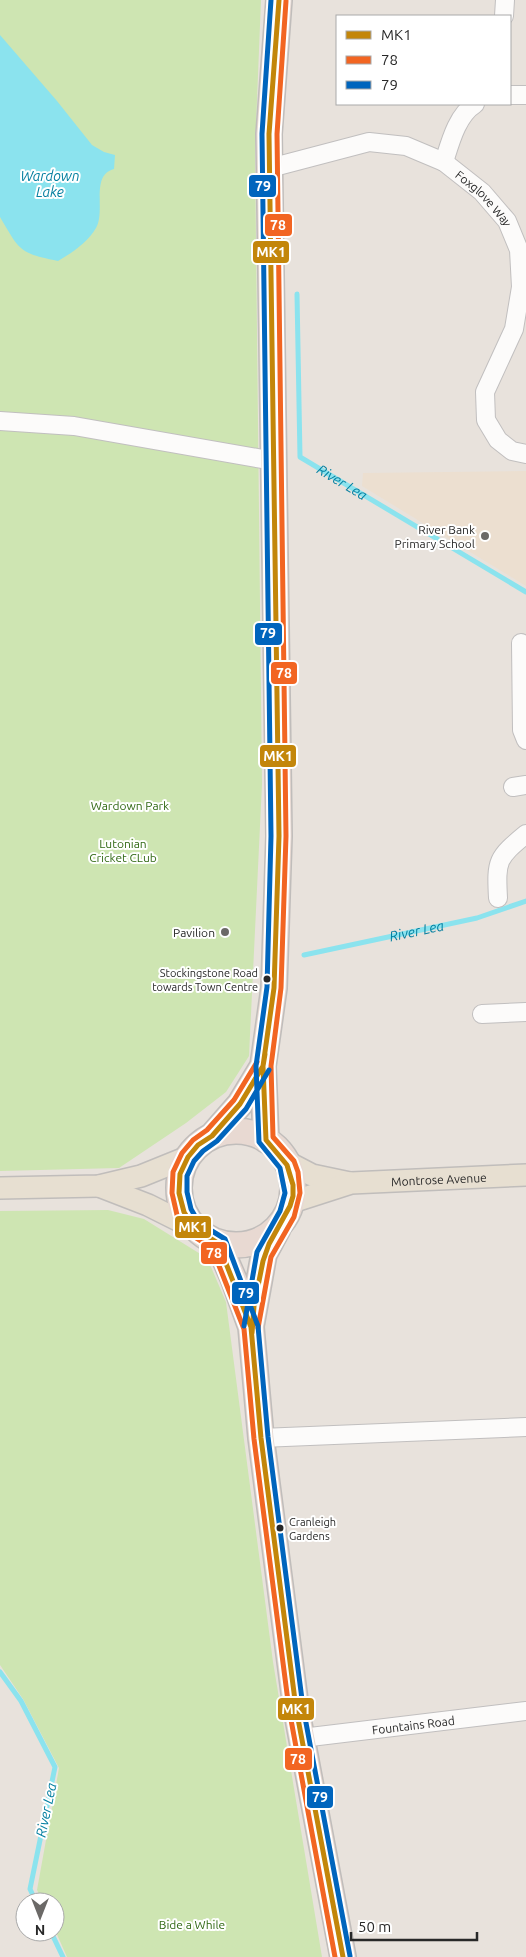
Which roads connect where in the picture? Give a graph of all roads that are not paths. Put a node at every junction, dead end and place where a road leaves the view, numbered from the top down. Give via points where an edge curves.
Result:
1 (279, 0) edge
2 (505, 0) edge
3 (504, 15) edge
4 (511, 95) edge
5 (526, 95) edge
6 (473, 105) edge
7 (444, 162) junction
8 (270, 168) junction
9 (0, 421) edge
10 (526, 454) edge
11 (274, 461) junction
12 (521, 643) dead end
13 (526, 740) edge
14 (526, 834) edge
15 (498, 898) dead end
16 (526, 1012) edge
17 (482, 1014) dead end
18 (263, 1066) junction
19 (212, 1136) junction
20 (266, 1140) junction
21 (188, 1157) junction
22 (287, 1162) junction
23 (526, 1175) edge
24 (351, 1183) junction
25 (99, 1186) junction
26 (0, 1188) edge
27 (292, 1202) junction
28 (194, 1228) junction
29 (278, 1228) junction
30 (218, 1243) junction
31 (251, 1327) junction
32 (526, 1427) edge
33 (261, 1438) junction
34 (526, 1711) edge
35 (302, 1738) junction
36 (343, 1957) edge

1 - 8 highway via 269,134
2 - 3 street
4 - 5 street
6 - 7 street via 452,135
7 - 8 street, Foxglove Way via 406,146 369,142
7 - 10 street, Foxglove Way via 482,192 507,221 519,250 521,287 514,329 486,392 486,420 498,440 512,451
8 - 11 highway
9 - 11 street via 74,426
11 - 18 highway via 279,836 274,988
12 - 13 street via 522,730
14 - 15 street via 502,855 497,866
16 - 17 street
18 - 19 highway via 240,1104
18 - 20 highway
19 - 20 highway via 230,1131 249,1132
19 - 21 highway
20 - 22 highway
21 - 25 main road via 141,1176
21 - 28 highway via 180,1174 179,1193 184,1212
22 - 24 main road, Montrose Avenue via 312,1175
22 - 27 highway via 292,1175
23 - 24 main road, Montrose Avenue
24 - 27 main road, Montrose Avenue
25 - 26 main road
25 - 28 main road
27 - 29 highway
28 - 30 highway
29 - 30 highway via 250,1244
29 - 31 highway via 264,1254
30 - 31 highway
31 - 33 highway
32 - 33 street
33 - 35 highway
34 - 35 street, Fountains Road
35 - 36 highway

